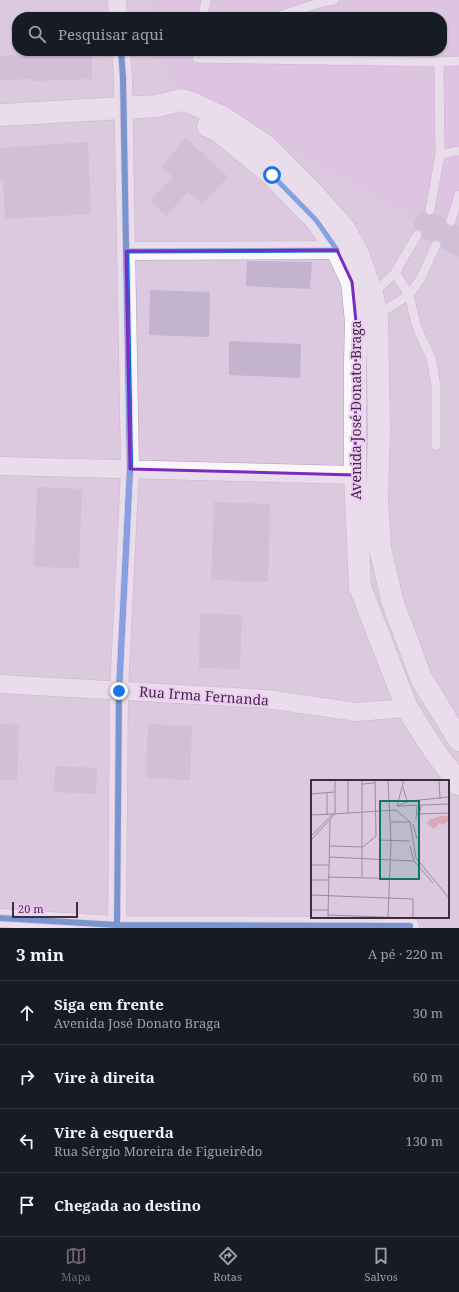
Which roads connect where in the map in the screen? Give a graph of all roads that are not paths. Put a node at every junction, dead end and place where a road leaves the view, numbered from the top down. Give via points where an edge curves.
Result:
1 (117, 0) edge
2 (206, 0) edge
3 (334, 0) edge
4 (321, 1) edge
5 (118, 12) edge
6 (203, 12) edge
7 (290, 12) edge
8 (121, 56) edge
9 (258, 56) edge
10 (459, 61) edge
11 (439, 62) junction
12 (157, 106) junction
13 (123, 107) junction
14 (0, 114) edge
15 (459, 152) edge
16 (440, 154) junction
17 (459, 195) edge
18 (430, 210) dead end
19 (451, 221) dead end
20 (417, 235) dead end
21 (436, 245) dead end
22 (337, 250) junction
23 (126, 251) junction
24 (395, 273) junction
25 (409, 295) junction
26 (366, 311) junction
27 (436, 445) dead end
28 (0, 466) edge
29 (130, 469) junction
30 (355, 476) junction
31 (0, 684) edge
32 (119, 691) junction
33 (407, 708) junction
34 (459, 740) edge
35 (459, 784) edge
36 (0, 918) edge
37 (410, 926) dead end
38 (117, 927) edge

1 - 5 street
2 - 6 lane
3 - 4 lane
4 - 7 lane
8 - 13 street
9 - 11 lane
10 - 11 lane
11 - 16 lane
12 - 13 main road, Avenida José Donato Braga
12 - 22 main road, Avenida José Donato Braga via 180,113 219,131 272,175 316,220
12 - 26 main road, Avenida José Donato Braga via 182,100 192,103 222,117 266,146 344,228 358,254
13 - 14 main road, Avenida José Donato Braga
13 - 23 street
15 - 16 lane
16 - 18 lane
17 - 19 lane
20 - 24 lane
21 - 25 lane
22 - 23 street
22 - 26 main road, Avenida José Donato Braga
23 - 29 street
24 - 25 lane
24 - 26 lane
25 - 26 lane
25 - 27 lane via 417,328 431,357 436,386
26 - 30 main road, Avenida José Donato Braga via 355,362
26 - 34 main road, Avenida José Donato Braga via 379,431 377,499 380,548 393,603 420,678
28 - 29 street
29 - 30 street
29 - 32 street
30 - 33 main road, Avenida José Donato Braga via 360,588
31 - 32 street, Rua Irma Fernanda
32 - 33 street, Rua Irma Fernanda via 267,699 357,712
32 - 38 street
33 - 35 main road, Avenida José Donato Braga
36 - 38 street
37 - 38 street

